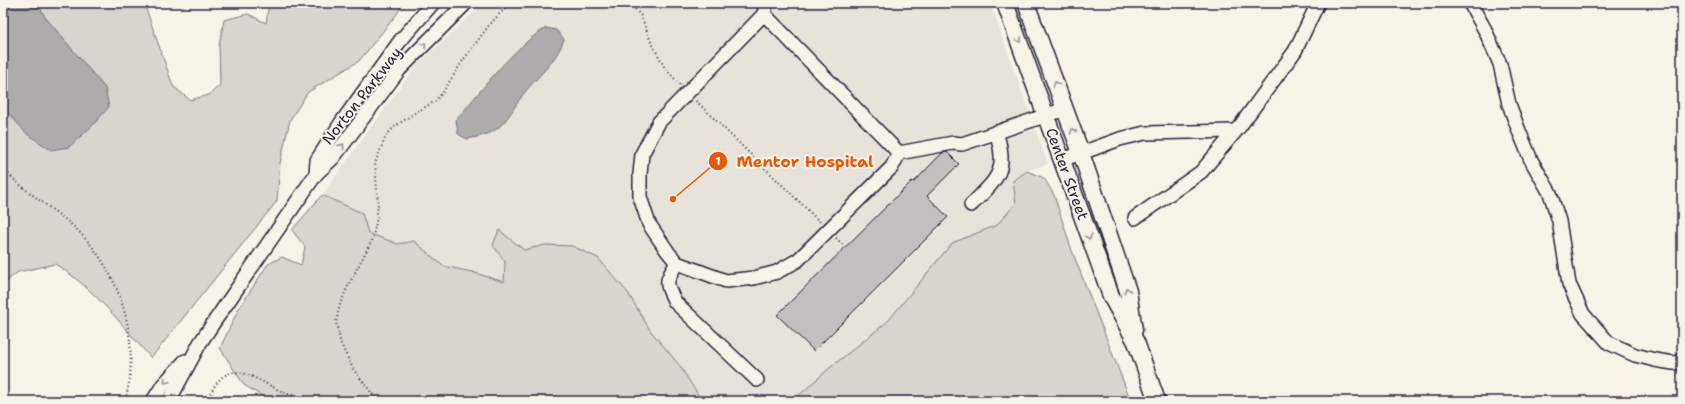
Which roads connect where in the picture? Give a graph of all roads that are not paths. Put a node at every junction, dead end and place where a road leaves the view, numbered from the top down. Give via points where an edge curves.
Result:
1 (433, 3) edge
2 (466, 3) edge
3 (1005, 3) edge
4 (1026, 3) edge
5 (1318, 3) edge
6 (1470, 3) edge
7 (765, 9) edge
8 (1065, 108) junction
9 (1046, 115) junction
10 (996, 132) junction
11 (1235, 132) junction
12 (1081, 153) junction
13 (899, 154) junction
14 (1062, 160) junction
15 (316, 174) junction
16 (971, 205) dead end
17 (1135, 218) dead end
18 (677, 263) junction
19 (1136, 342) junction
20 (200, 343) junction
21 (1682, 362) edge
22 (757, 380) dead end
23 (153, 401) edge
24 (169, 401) edge
25 (1157, 401) edge

1 - 15 street, Norton Parkway via 400,41 340,123 317,160
15 -> 2 street, Norton Parkway via 333,158 399,70
3 -> 9 main road, Center Street
8 -> 4 main road, Center Street
5 - 11 street via 1295,51
6 - 21 street via 1500,64 1509,104 1531,160 1550,192 1559,221 1569,284 1582,314 1609,343 1635,355 1673,363
7 - 13 street
7 - 18 street via 659,122 642,154 640,196 649,224
8 - 9 street
12 -> 8 main road, Center Street
9 - 10 street
9 - 14 main road, Center Street
10 - 13 street via 962,144 953,143
10 - 16 street via 1002,149 999,174 993,184
11 - 12 street via 1145,133
11 - 17 street via 1202,172
12 - 14 street
19 -> 12 main road, Center Street via 1128,291
13 - 18 street via 892,167 828,231 798,260 777,272 726,281
14 -> 19 main road, Center Street via 1110,296
15 - 20 street, Norton Parkway
18 - 22 street via 667,278 675,302
19 - 25 main road, Center Street
20 -> 23 street, Norton Parkway via 163,385
20 - 24 street, Norton Parkway

